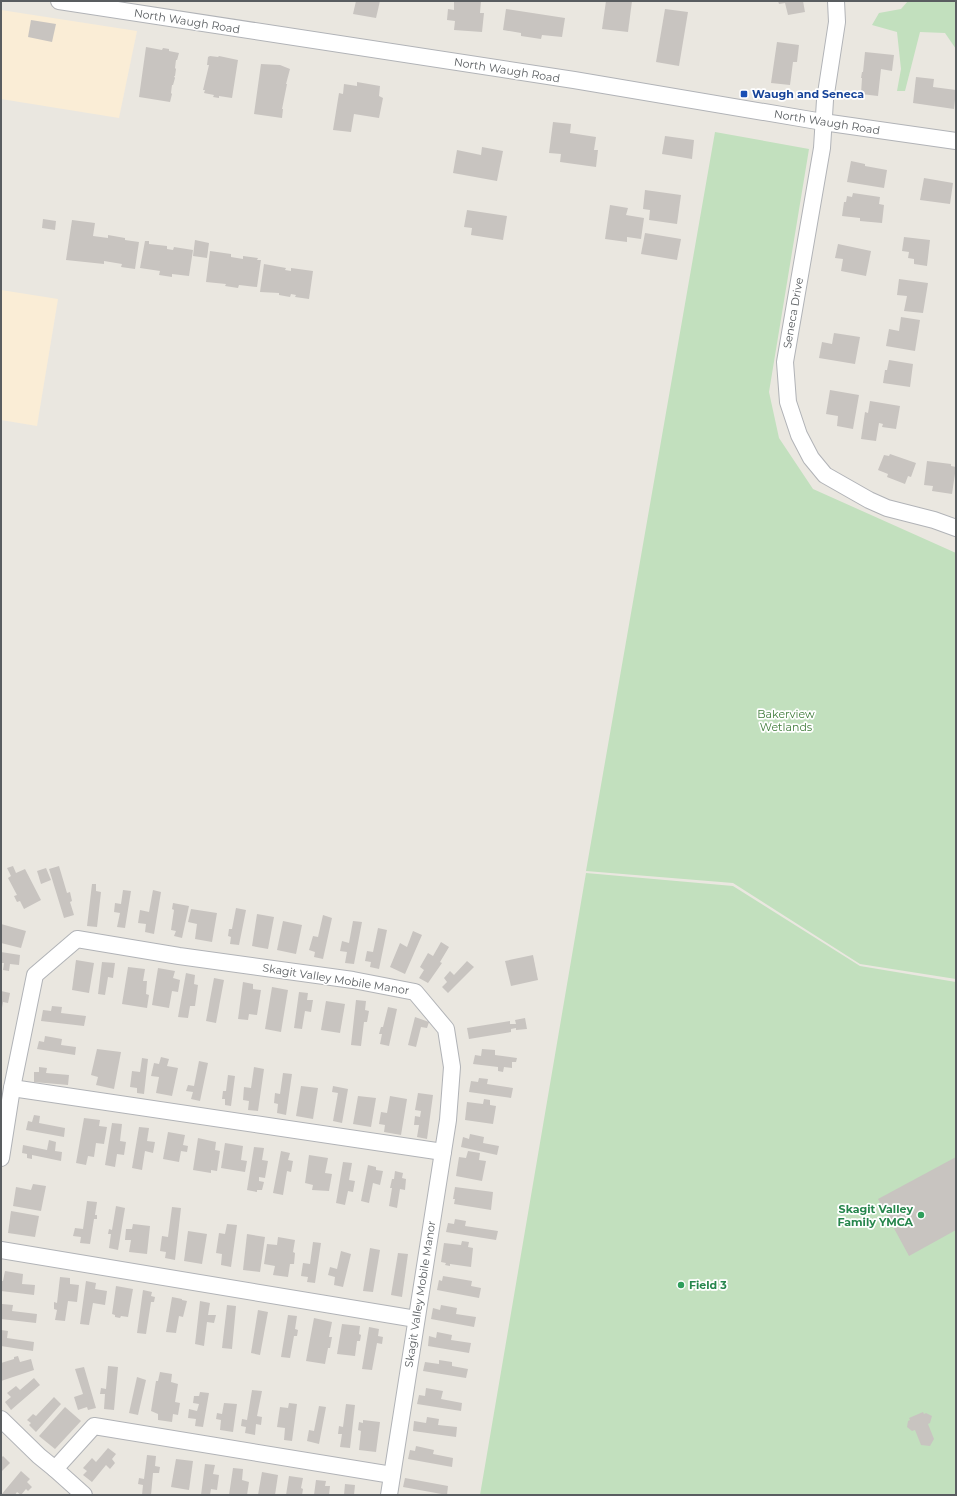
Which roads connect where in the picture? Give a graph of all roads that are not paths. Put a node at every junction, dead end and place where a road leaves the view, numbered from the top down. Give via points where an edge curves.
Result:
1 (58, 1) edge
2 (836, 1) edge
3 (823, 122) junction
4 (956, 140) edge
5 (956, 528) edge
6 (12, 1088) junction
7 (443, 1152) junction
8 (1, 1158) edge
9 (1, 1250) edge
10 (416, 1319) junction
11 (1, 1419) edge
12 (55, 1469) junction
13 (392, 1475) junction
14 (84, 1495) edge
15 (389, 1495) edge

1 - 3 street, North Waugh Road via 574,80
2 - 3 street, Seneca Drive via 837,22
3 - 4 street, North Waugh Road
3 - 5 street, Seneca Drive via 822,148 785,362 788,402 799,435 811,458 825,475 887,508
6 - 7 street
6 - 7 street, Skagit Valley Mobile Manor via 35,975 77,939 353,980 415,992 446,1029 452,1067
6 - 8 street, Skagit Valley Mobile Manor
7 - 10 street, Skagit Valley Mobile Manor
9 - 10 street
10 - 13 street, Skagit Valley Mobile Manor
11 - 12 street via 38,1456
12 - 13 street via 94,1426
12 - 14 street
13 - 15 street, Skagit Valley Mobile Manor

